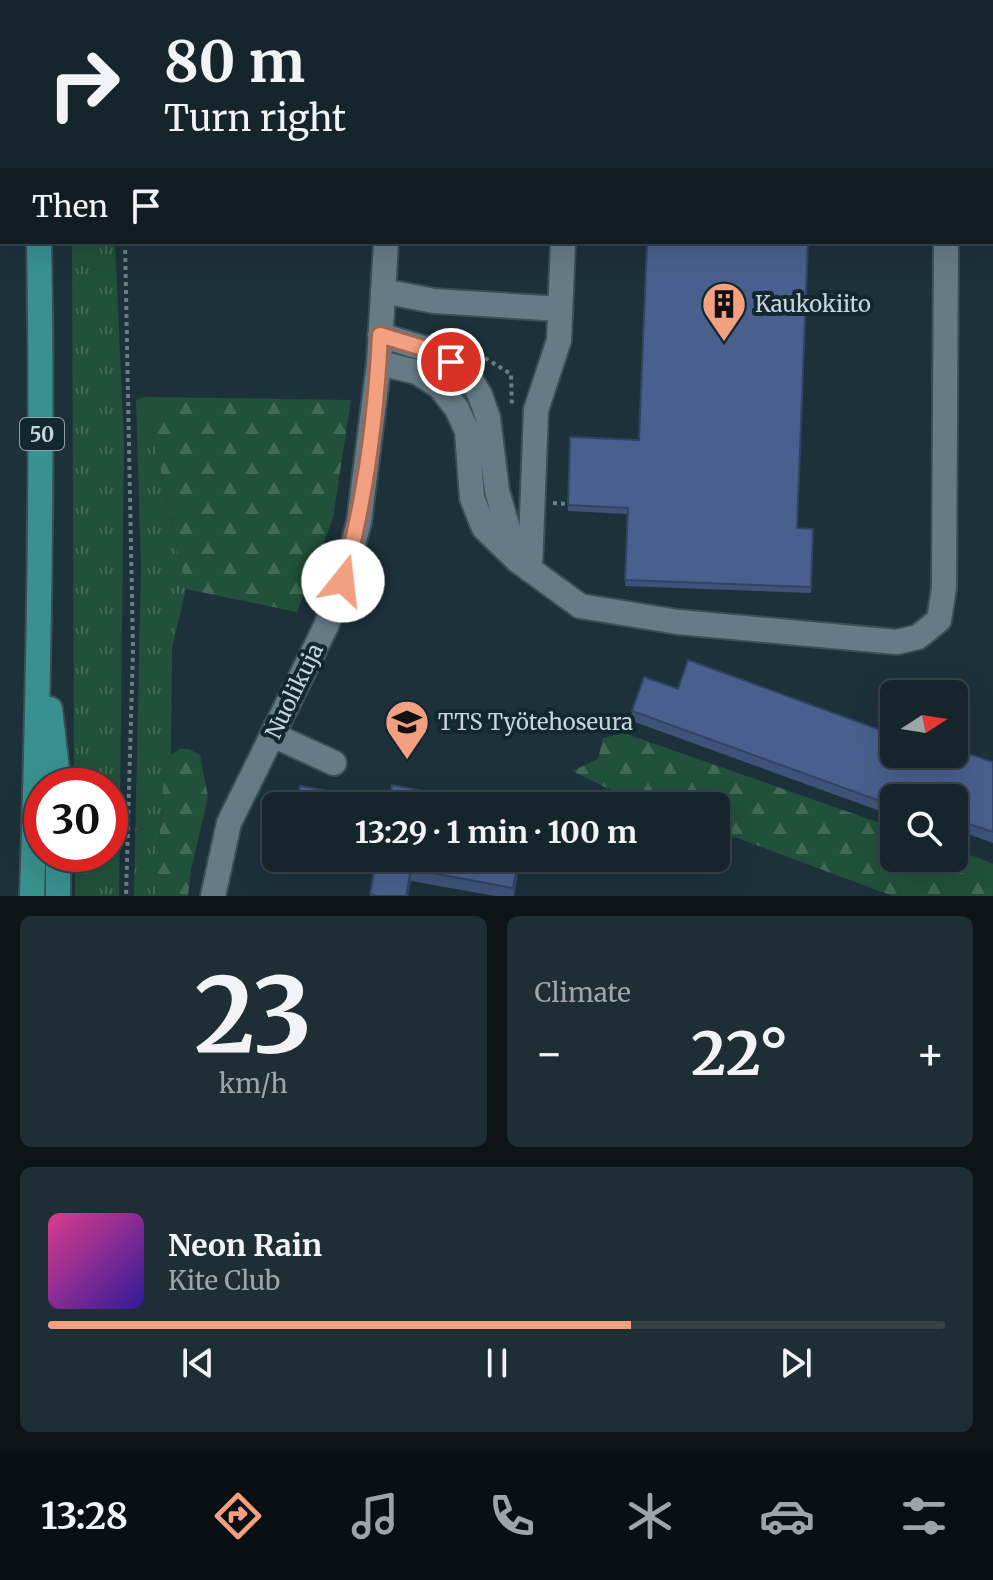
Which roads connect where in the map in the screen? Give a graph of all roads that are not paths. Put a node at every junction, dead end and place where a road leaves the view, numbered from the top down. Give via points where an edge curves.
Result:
1 (39, 244) edge
2 (386, 244) edge
3 (563, 244) edge
4 (946, 244) edge
5 (383, 291) junction
6 (560, 309) junction
7 (380, 335) junction
8 (379, 363) junction
9 (523, 565) junction
10 (41, 627) junction
11 (273, 735) junction
12 (334, 763) dead end
13 (57, 768) edge
14 (58, 872) edge
15 (32, 896) edge
16 (58, 896) edge
17 (213, 896) edge

1 - 10 highway, 50
2 - 5 street, Nuolikuja
3 - 6 street
4 - 9 street via 944,588 939,620 918,637 897,642 678,622 580,606
5 - 6 street via 434,301
5 - 7 street, Nuolikuja
6 - 9 street via 559,340 536,410
7 - 8 street, Nuolikuja
7 - 9 street via 436,352 467,373 488,418 497,491
8 - 9 street via 417,372 440,387 457,409 467,431 472,498 484,528
8 - 11 street, Nuolikuja via 364,493 343,581
10 - 13 highway
10 - 15 highway, 50
11 - 12 street
11 - 17 street, Nuolikuja via 229,823
14 - 16 highway

